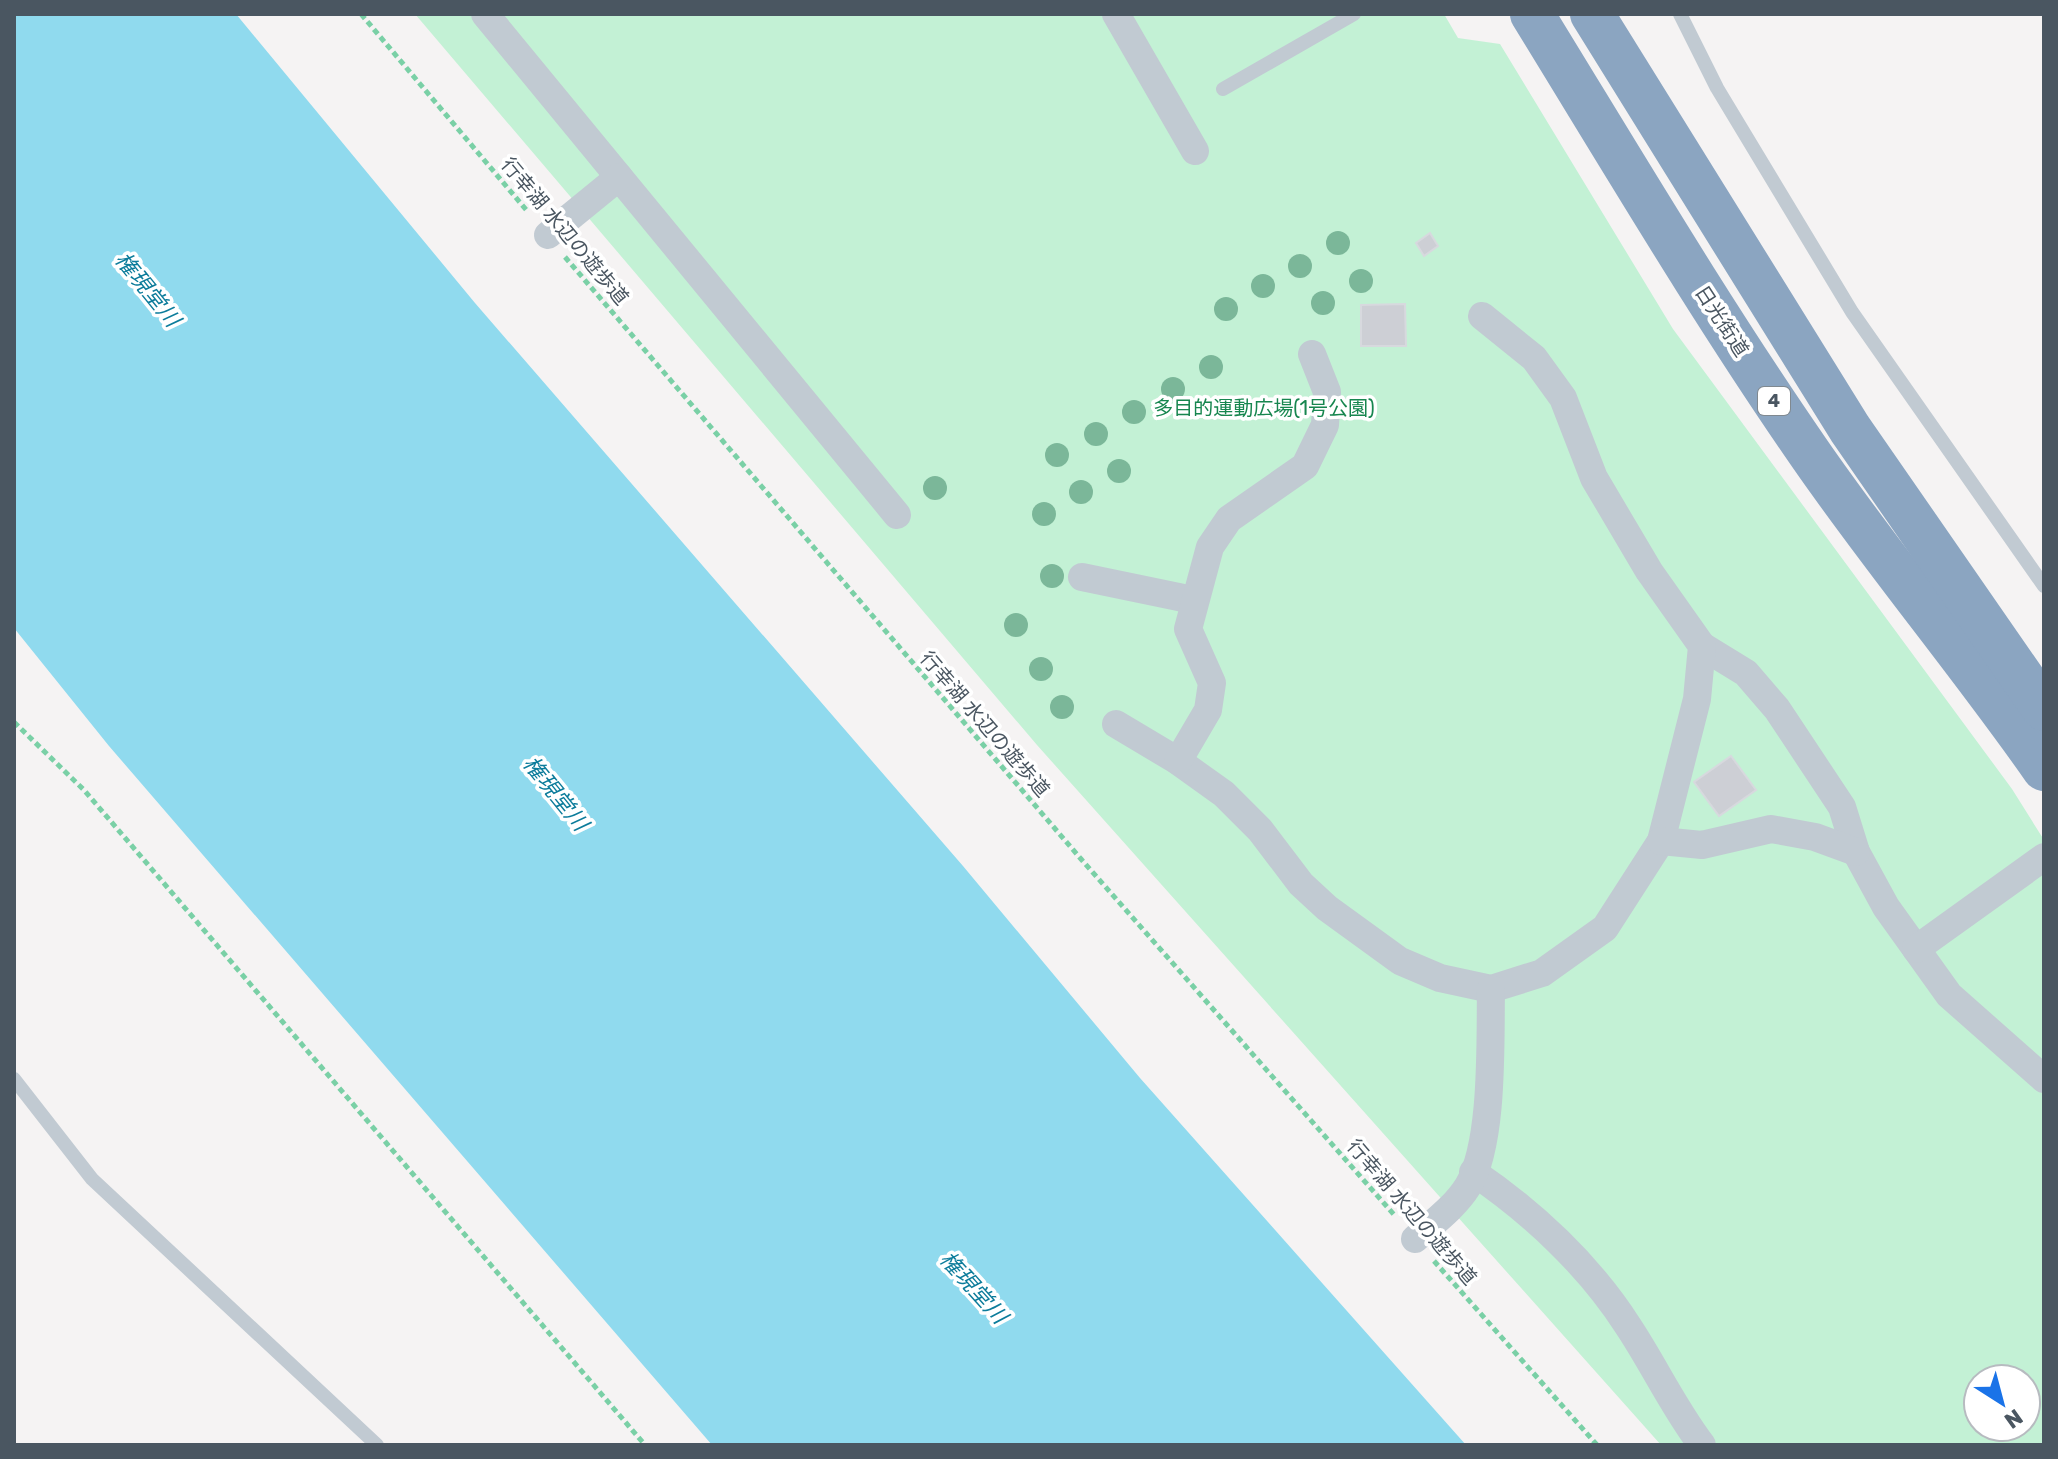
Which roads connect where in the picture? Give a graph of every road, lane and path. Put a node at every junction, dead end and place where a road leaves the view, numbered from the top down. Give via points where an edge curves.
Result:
1 (361, 14) edge
2 (485, 14) edge
3 (1116, 14) edge
4 (1354, 14) edge
5 (1532, 14) edge
6 (1592, 14) edge
7 (1680, 14) edge
8 (1223, 89) dead end
9 (1195, 151) dead end
10 (619, 177) junction
11 (548, 235) junction
12 (1482, 316) dead end
13 (1312, 354) dead end
14 (897, 515) dead end
15 (1082, 577) dead end
16 (2044, 586) edge
17 (1193, 600) junction
18 (1702, 646) junction
19 (2044, 709) edge
20 (14, 722) edge
21 (1116, 724) dead end
22 (1178, 761) junction
23 (2044, 769) edge
24 (1661, 841) junction
25 (1856, 852) junction
26 (2044, 857) edge
27 (1916, 949) junction
28 (1491, 989) junction
29 (14, 1079) edge
30 (2044, 1079) edge
31 (1473, 1172) junction
32 (1415, 1239) junction
33 (377, 1445) edge
34 (645, 1445) edge
35 (1597, 1445) edge
36 (1702, 1445) edge

1 - 11 path, 行幸湖 水辺の遊歩道
2 - 10 street
3 - 9 street
4 - 8 lane
5 - 23 highway, 日光街道 / 4 via 1720,320 1811,456
6 - 19 highway, 4 via 1850,429
7 - 16 lane via 1717,88 1852,312
10 - 11 street
10 - 14 street
11 - 32 path, 行幸湖 水辺の遊歩道 via 886,634
12 - 18 street via 1534,358 1563,398 1594,478 1649,571
13 - 17 street via 1327,392 1325,425 1305,466 1229,519 1210,547
15 - 17 street
17 - 22 street via 1188,629 1212,683 1208,710
18 - 24 street via 1697,699
18 - 25 street via 1746,673 1777,709 1842,807
20 - 34 path via 84,790
21 - 22 street
22 - 28 street via 1242,812 1327,908 1388,952 1440,978
24 - 25 street via 1702,845 1771,829
24 - 28 street via 1605,928 1542,973
25 - 27 street
26 - 27 street
27 - 30 street via 1949,995
28 - 31 street via 1484,1133
29 - 33 lane via 92,1179
31 - 32 street via 1469,1185
31 - 36 street via 1517,1202 1585,1271 1627,1323
32 - 35 path, 行幸湖 水辺の遊歩道

